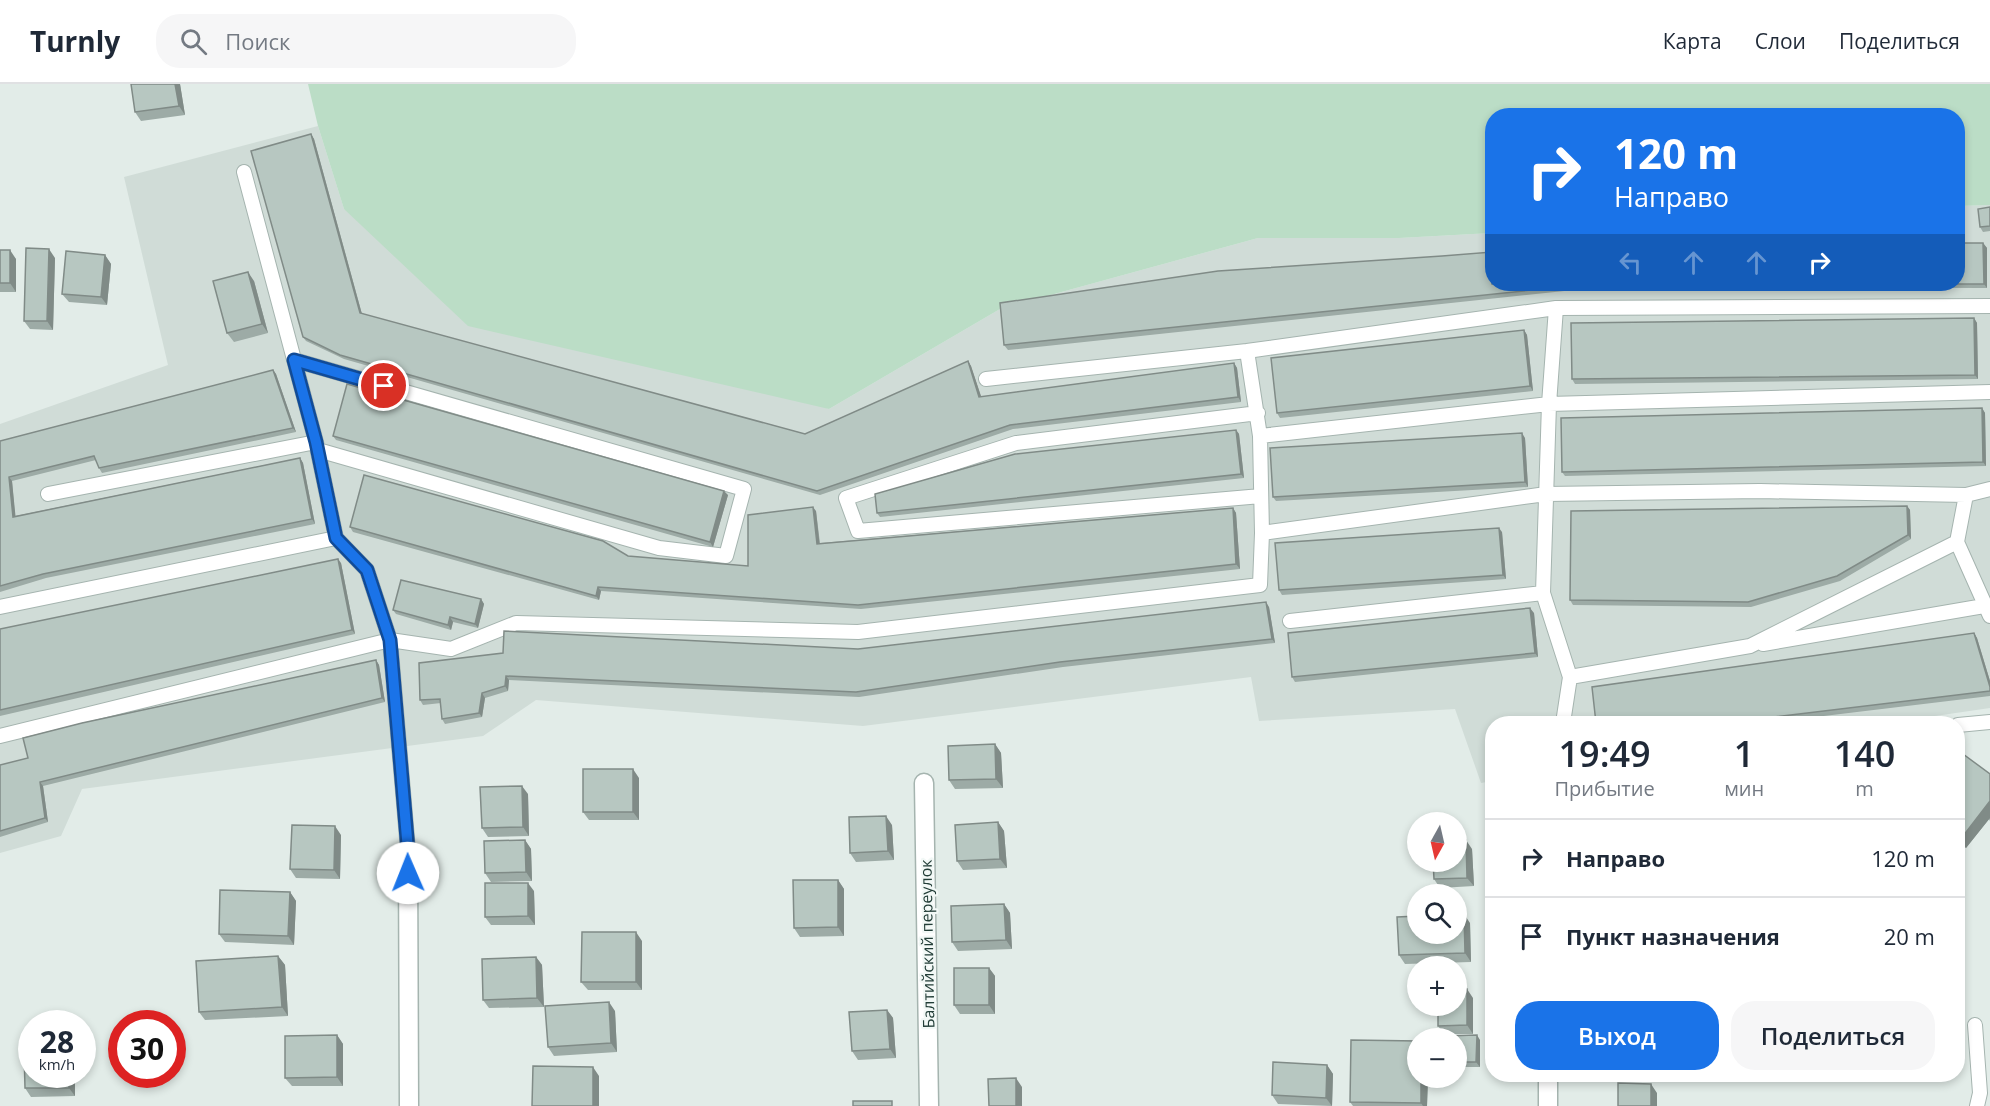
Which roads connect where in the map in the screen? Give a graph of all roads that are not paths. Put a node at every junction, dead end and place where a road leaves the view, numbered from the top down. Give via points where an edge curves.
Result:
1 (244, 172) dead end
2 (1990, 306) edge
3 (1556, 308) junction
4 (1247, 351) junction
5 (294, 360) junction
6 (986, 379) dead end
7 (1990, 392) edge
8 (1549, 404) junction
9 (1258, 413) junction
10 (1260, 436) junction
11 (317, 446) junction
12 (1990, 489) edge
13 (48, 494) dead end
14 (1546, 494) junction
15 (1966, 495) junction
16 (1261, 496) junction
17 (1262, 533) junction
18 (336, 538) junction
19 (1957, 542) junction
20 (1543, 593) junction
21 (0, 607) edge
22 (1987, 611) edge
23 (1290, 621) dead end
24 (390, 640) junction
25 (1750, 646) junction
26 (1570, 677) junction
27 (1564, 716) edge
28 (1990, 722) edge
29 (1965, 724) edge
30 (0, 736) edge
31 (924, 783) dead end
32 (408, 850) joint
33 (1975, 1025) dead end
34 (1548, 1082) edge
35 (409, 1106) edge
36 (929, 1106) edge
37 (1548, 1106) edge
38 (1977, 1106) edge

1 - 5 lane
2 - 3 lane
3 - 4 lane
3 - 8 lane
4 - 6 lane
4 - 9 lane
5 - 11 lane
5 - 11 lane via 744,489 726,556 659,548
7 - 8 lane
8 - 10 lane
8 - 14 lane
9 - 10 lane
9 - 16 lane via 1016,443 846,498 858,531
10 - 16 lane
11 - 13 lane
11 - 18 lane
12 - 15 lane
14 - 15 lane via 1760,491
14 - 17 lane
14 - 20 lane
15 - 19 lane
16 - 17 lane
17 - 24 lane via 1260,585 858,632 516,623 451,650
18 - 21 lane
18 - 24 lane via 367,570
19 - 22 lane
19 - 25 lane
20 - 23 lane
20 - 26 lane
22 - 25 lane
24 - 30 lane
24 - 32 lane
25 - 26 lane
26 - 27 lane
28 - 29 lane
31 - 36 street, Балтийский переулок
32 - 35 street
33 - 38 lane via 1980,1093
34 - 37 street

